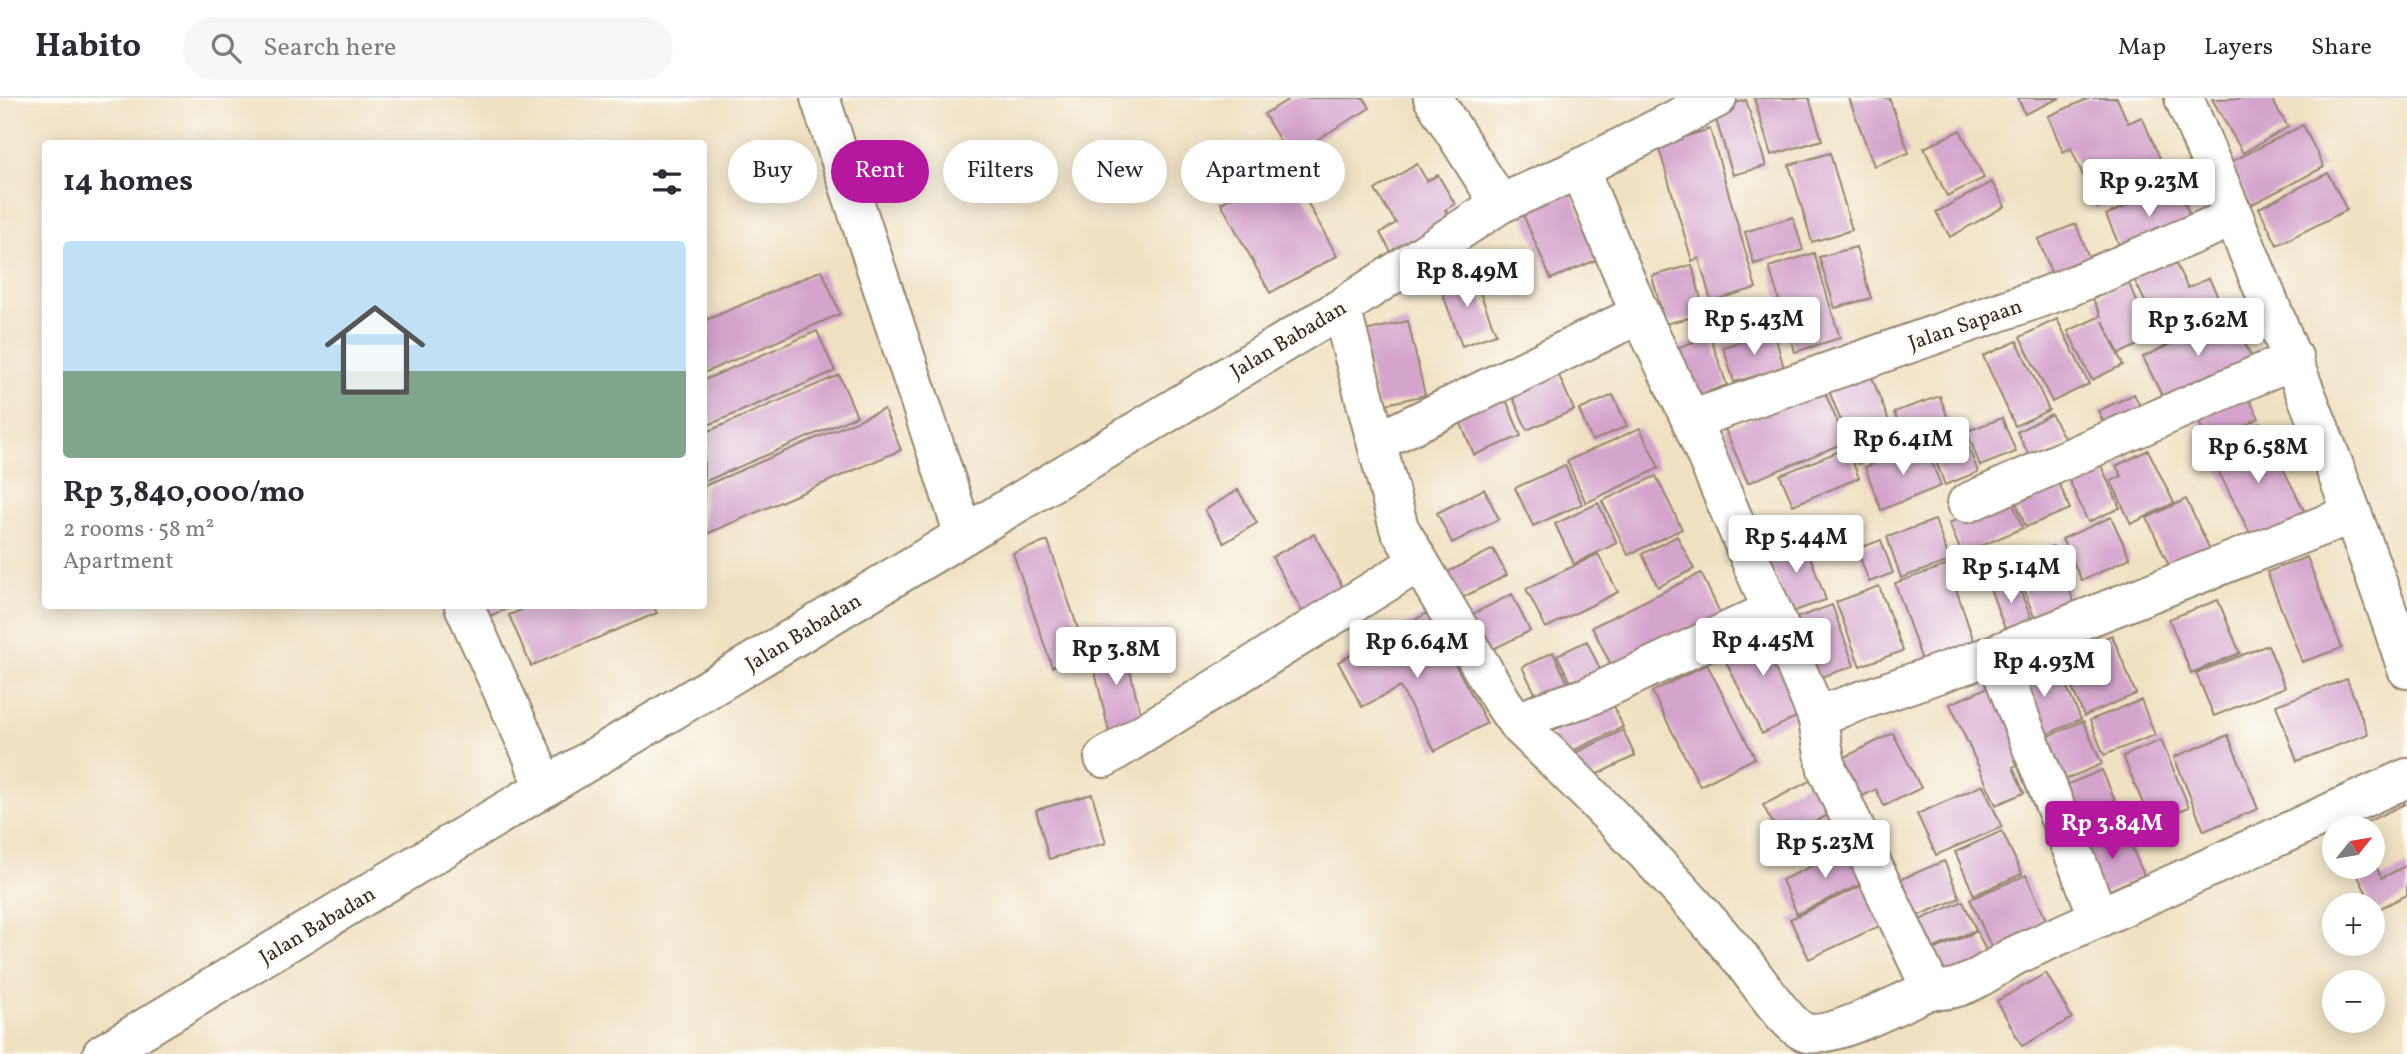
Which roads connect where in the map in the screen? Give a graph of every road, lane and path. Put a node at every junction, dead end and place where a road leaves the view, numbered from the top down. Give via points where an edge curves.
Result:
1 (820, 98) edge
2 (1433, 98) edge
3 (1717, 98) edge
4 (2184, 98) edge
5 (1579, 169) junction
6 (1500, 204) junction
7 (2234, 217) junction
8 (1340, 308) junction
9 (1640, 314) junction
10 (2294, 359) junction
11 (1690, 420) junction
12 (1377, 442) junction
13 (1967, 503) dead end
14 (2352, 514) junction
15 (964, 535) junction
16 (1419, 562) junction
17 (465, 609) edge
18 (1771, 611) junction
19 (1995, 654) junction
20 (2407, 670) edge
21 (1817, 716) junction
22 (1517, 723) junction
23 (1104, 758) dead end
24 (2407, 778) edge
25 (543, 788) junction
26 (2099, 918) junction
27 (1931, 989) junction
28 (102, 1054) edge

1 - 15 street
2 - 6 street
3 - 5 street, Jalan Babadan
4 - 7 street
5 - 6 street, Jalan Babadan
5 - 9 street
6 - 8 street, Jalan Babadan
7 - 10 street
7 - 11 street, Jalan Sapaan via 2062,290
8 - 12 street
8 - 15 street, Jalan Babadan
9 - 11 street
9 - 12 street
10 - 13 street
10 - 14 street
11 - 18 street
12 - 16 street via 1399,528
14 - 19 street
14 - 20 street
15 - 25 street, Jalan Babadan
16 - 22 street
16 - 23 street
17 - 25 street
18 - 21 street
18 - 22 street via 1587,697
19 - 21 street
19 - 26 street
21 - 27 street via 1827,769
22 - 27 street via 1699,909 1802,1031 1820,1034 1836,1030
24 - 26 street
25 - 28 street, Jalan Babadan
26 - 27 street via 2014,956 1970,982 1943,992

